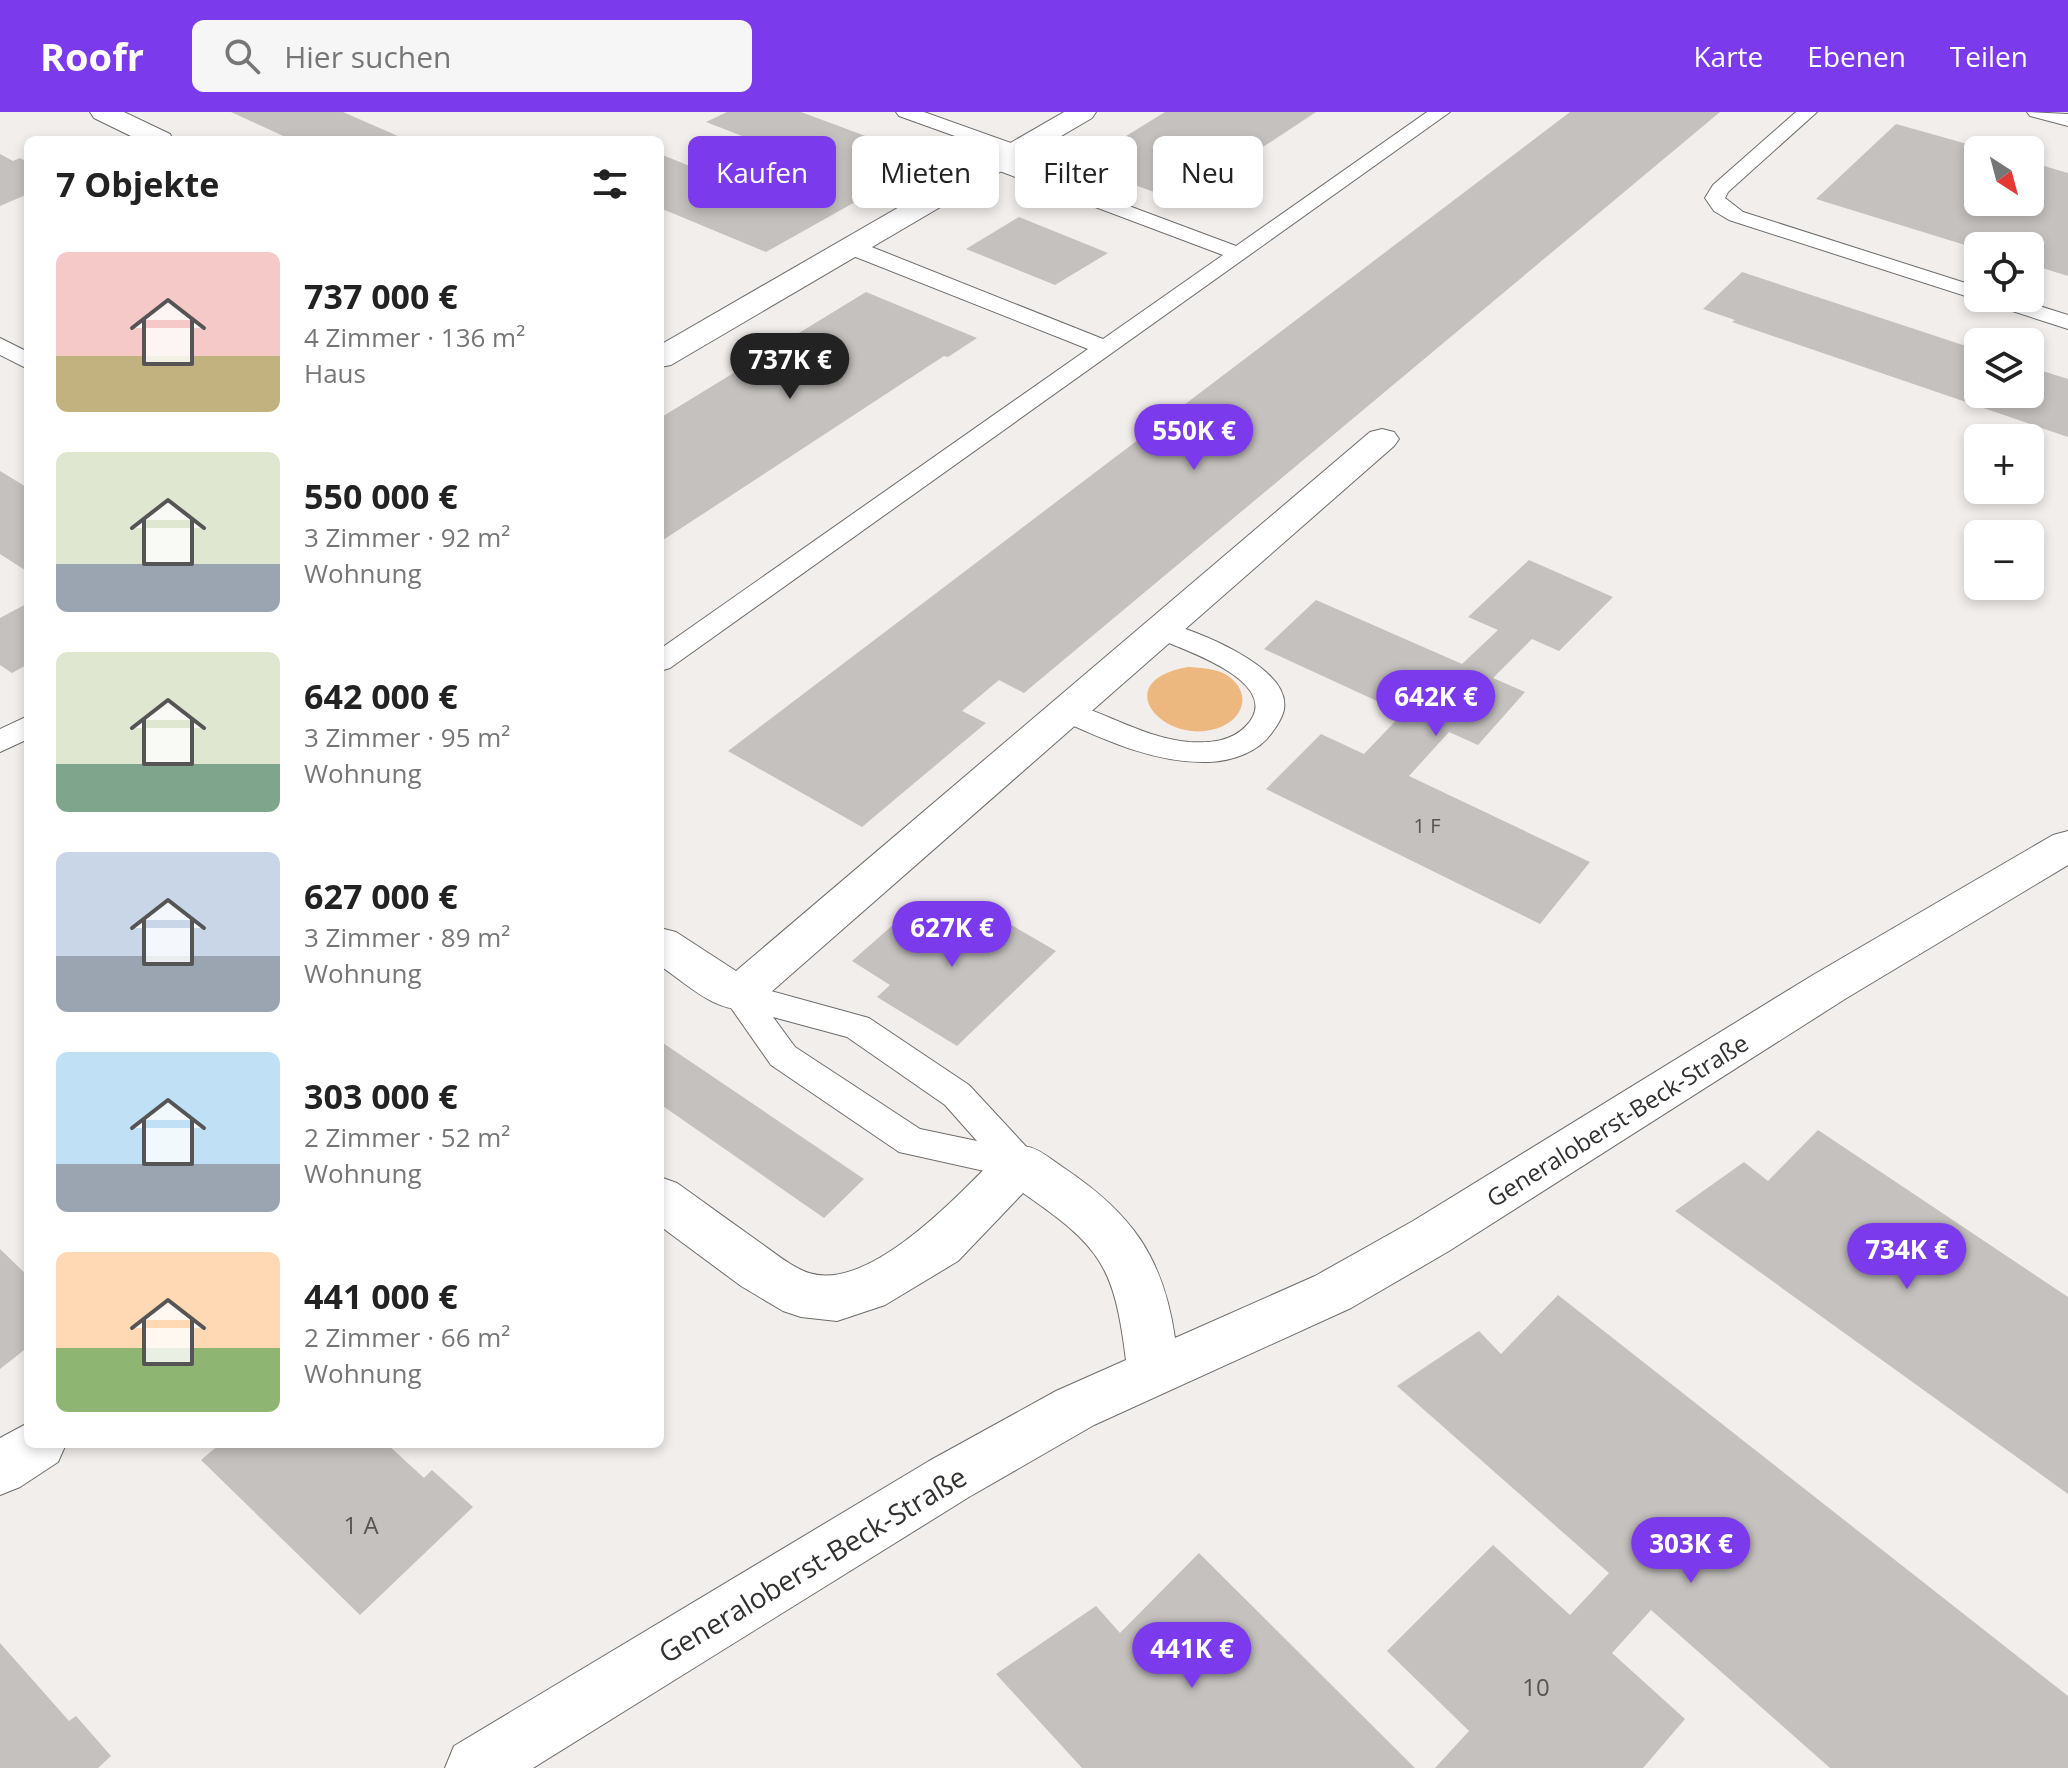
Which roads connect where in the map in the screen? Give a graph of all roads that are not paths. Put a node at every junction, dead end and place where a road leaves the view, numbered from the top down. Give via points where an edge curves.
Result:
1 (103, 112) edge
2 (906, 112) edge
3 (1083, 112) edge
4 (1440, 112) edge
5 (1807, 112) edge
6 (2037, 112) edge
7 (2068, 120) edge
8 (152, 136) edge
9 (1005, 157) junction
10 (851, 247) junction
11 (1239, 254) junction
12 (1964, 290) edge
13 (2036, 312) edge
14 (2068, 322) edge
15 (0, 345) edge
16 (1105, 348) junction
17 (664, 356) edge
18 (24, 360) edge
19 (1382, 439) dead end
20 (1161, 630) junction
21 (664, 659) edge
22 (1066, 711) junction
23 (24, 728) edge
24 (0, 742) edge
25 (2068, 846) edge
26 (664, 947) edge
27 (738, 995) junction
28 (1020, 1164) junction
29 (664, 1201) edge
30 (1154, 1371) junction
31 (33, 1448) edge
32 (0, 1469) edge
33 (476, 1768) edge

1 - 8 street
2 - 9 lane
3 - 9 street
4 - 11 lane
5 - 12 lane via 1720,189 1715,198 1721,207 1782,232
6 - 7 lane
9 - 10 street
9 - 11 lane
10 - 16 lane
10 - 17 street
11 - 16 lane
13 - 14 lane
15 - 18 lane
16 - 21 lane
19 - 20 street
20 - 22 street
20 - 22 lane via 1253,673 1268,690 1273,706 1254,737 1234,748 1205,752 1157,746
22 - 27 street
23 - 24 lane
25 - 30 street, Generaloberst-Beck-Straße via 1829,987 1394,1257 1333,1292
26 - 27 street
27 - 28 lane via 857,1027 957,1095
27 - 28 lane via 783,1056 911,1142
28 - 29 street via 940,1246 867,1289 837,1298 801,1295
28 - 30 street via 1082,1207 1123,1252 1136,1279
30 - 33 street, Generaloberst-Beck-Straße via 1075,1408 949,1479
31 - 32 street

